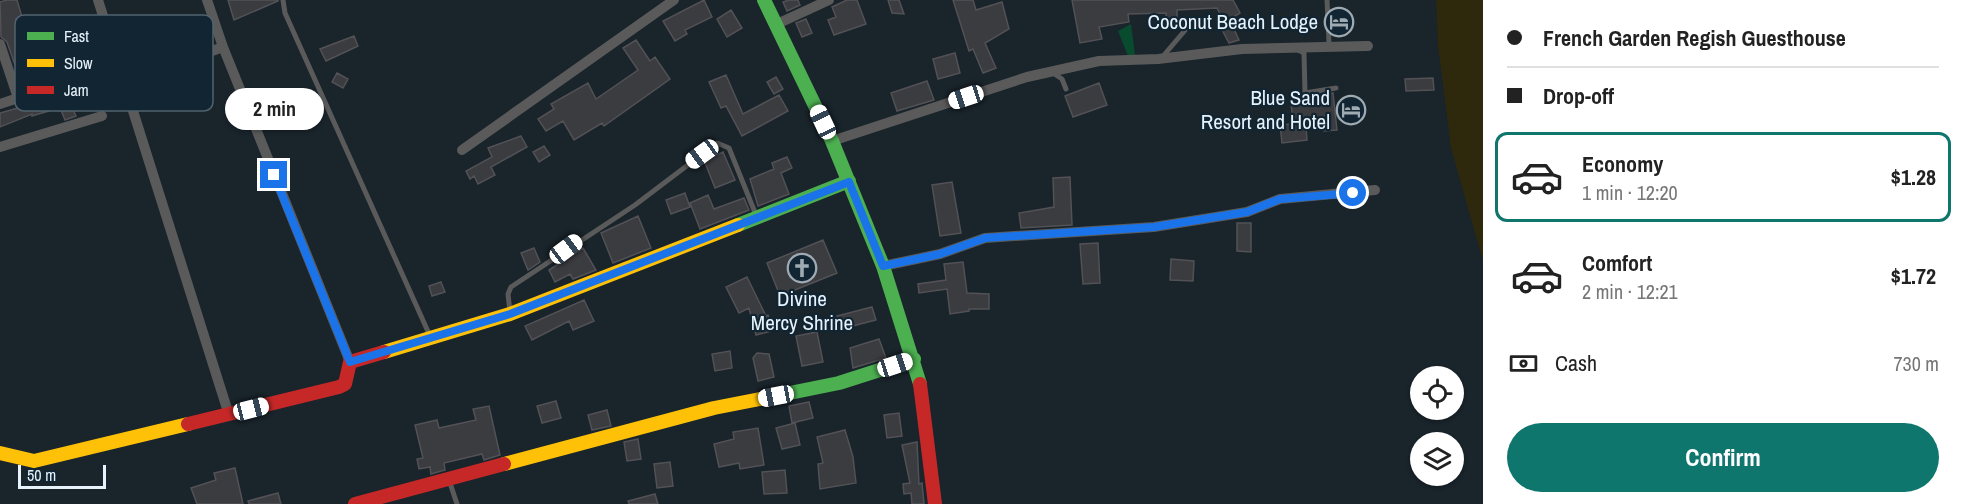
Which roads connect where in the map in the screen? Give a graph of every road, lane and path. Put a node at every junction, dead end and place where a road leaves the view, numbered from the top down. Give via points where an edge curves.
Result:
1 (98, 0) edge
2 (207, 0) edge
3 (283, 0) edge
4 (674, 0) edge
5 (764, 0) edge
6 (829, 0) edge
7 (1327, 0) edge
8 (103, 15) edge
9 (212, 15) edge
10 (213, 18) edge
11 (777, 24) junction
12 (1187, 28) dead end
13 (0, 44) edge
14 (1368, 46) dead end
15 (223, 47) junction
16 (1320, 47) junction
17 (1294, 48) junction
18 (213, 51) edge
19 (1151, 59) junction
20 (1051, 72) junction
21 (1336, 88) dead end
22 (15, 89) edge
23 (1066, 89) dead end
24 (15, 99) edge
25 (0, 104) edge
26 (133, 111) edge
27 (102, 116) dead end
28 (832, 141) junction
29 (0, 147) edge
30 (462, 150) dead end
31 (849, 182) junction
32 (1375, 190) dead end
33 (756, 217) junction
34 (883, 266) junction
35 (510, 314) junction
36 (431, 337) junction
37 (914, 359) junction
38 (350, 362) junction
39 (229, 415) junction
40 (0, 453) edge
41 (449, 479) junction
42 (355, 504) edge
43 (457, 504) edge
44 (936, 504) edge

1 - 8 street
2 - 9 street
3 - 36 lane via 285,13
4 - 30 street
5 - 11 street
6 - 11 street
7 - 16 lane via 1329,43
10 - 15 street
11 - 28 street
12 - 19 lane via 1167,55
13 - 22 street
14 - 16 street
15 - 18 street
15 - 38 street
16 - 17 street
17 - 19 street
17 - 21 lane via 1304,54 1305,93
19 - 20 street via 1099,61
20 - 23 lane via 1062,79
20 - 28 street
24 - 25 street
26 - 39 street
27 - 29 street
28 - 31 street
31 - 33 street
31 - 34 street
32 - 34 street via 1280,199 1247,212 1154,227 985,238 940,254
33 - 35 street
33 - 35 lane via 729,148 717,143 635,205 512,287 508,294
34 - 37 street
35 - 36 street
36 - 38 street
37 - 41 street via 839,383 714,408
37 - 44 street
38 - 39 street via 345,384 339,387
39 - 40 street via 33,461
41 - 42 street
41 - 43 lane

